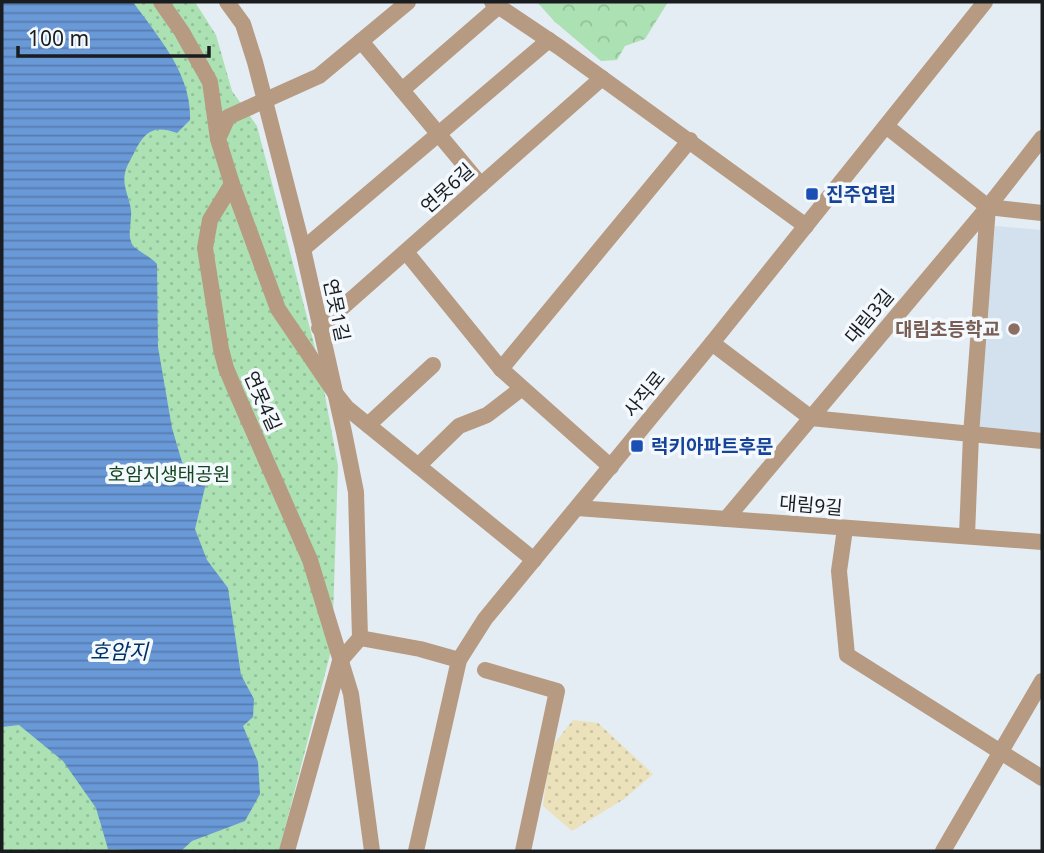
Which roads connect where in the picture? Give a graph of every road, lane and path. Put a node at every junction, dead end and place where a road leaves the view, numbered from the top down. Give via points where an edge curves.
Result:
1 (161, 2) edge
2 (227, 2) edge
3 (408, 2) edge
4 (985, 2) edge
5 (495, 4) edge
6 (549, 40) junction
7 (361, 41) junction
8 (602, 78) junction
9 (402, 90) junction
10 (264, 101) junction
11 (886, 126) junction
12 (438, 134) junction
13 (1042, 138) edge
14 (218, 139) junction
15 (690, 140) junction
16 (232, 184) junction
17 (481, 185) junction
18 (988, 207) junction
19 (1042, 213) edge
20 (806, 226) junction
21 (303, 249) junction
22 (406, 253) junction
23 (319, 328) junction
24 (712, 343) junction
25 (433, 365) dead end
26 (501, 369) junction
27 (521, 389) junction
28 (335, 393) junction
29 (811, 418) junction
30 (368, 425) junction
31 (971, 435) junction
32 (1042, 441) edge
33 (418, 466) junction
34 (611, 467) junction
35 (578, 508) junction
36 (726, 519) junction
37 (845, 528) junction
38 (967, 535) junction
39 (1042, 542) edge
40 (534, 560) junction
41 (360, 638) junction
42 (459, 660) junction
43 (340, 661) junction
44 (485, 670) dead end
45 (1042, 681) edge
46 (1000, 752) junction
47 (1042, 778) edge
48 (288, 851) edge
49 (372, 851) edge
50 (416, 851) edge
51 (523, 851) edge
52 (943, 851) edge

1 - 14 street via 210,82
2 - 10 street, 연못1길 via 243,24
3 - 7 street
4 - 11 street, 사직로
5 - 6 street
5 - 9 street
6 - 8 street
6 - 12 street
7 - 9 street
7 - 10 street via 319,76
8 - 15 street
8 - 17 street, 연못6길
9 - 12 street
10 - 14 street via 228,117
10 - 21 street, 연못1길
11 - 18 street
11 - 20 street, 사직로
12 - 17 street
12 - 21 street
13 - 18 street, 대림3길
14 - 16 street
15 - 20 street
15 - 26 street
16 - 28 street via 278,309
16 - 43 street, 연못4길 via 210,220 205,248 221,349 310,560
17 - 22 street, 연못6길
18 - 19 street
18 - 29 street, 대림3길
18 - 31 street
20 - 24 street, 사직로
21 - 23 street, 연못1길
22 - 23 street, 연못6길
22 - 26 street
23 - 28 street, 연못1길
24 - 29 street
24 - 34 street, 사직로
25 - 30 street
26 - 27 street
27 - 33 street via 487,415 459,426
27 - 34 street
28 - 30 street
28 - 41 street, 연못1길 via 356,492
29 - 31 street
29 - 36 street, 대림3길
30 - 33 street
31 - 32 street
31 - 38 street
33 - 40 street
34 - 35 street, 사직로
35 - 36 street, 대림9길
35 - 40 street, 사직로
36 - 37 street, 대림9길
37 - 38 street, 대림9길
37 - 46 street via 839,571 847,656
38 - 39 street, 대림9길
40 - 42 street, 사직로 via 485,619
41 - 42 street
41 - 43 street
42 - 50 street, 사직로
43 - 48 street
43 - 49 street, 연못4길 via 351,694
44 - 51 street via 557,691
45 - 46 street
46 - 47 street
46 - 52 street

